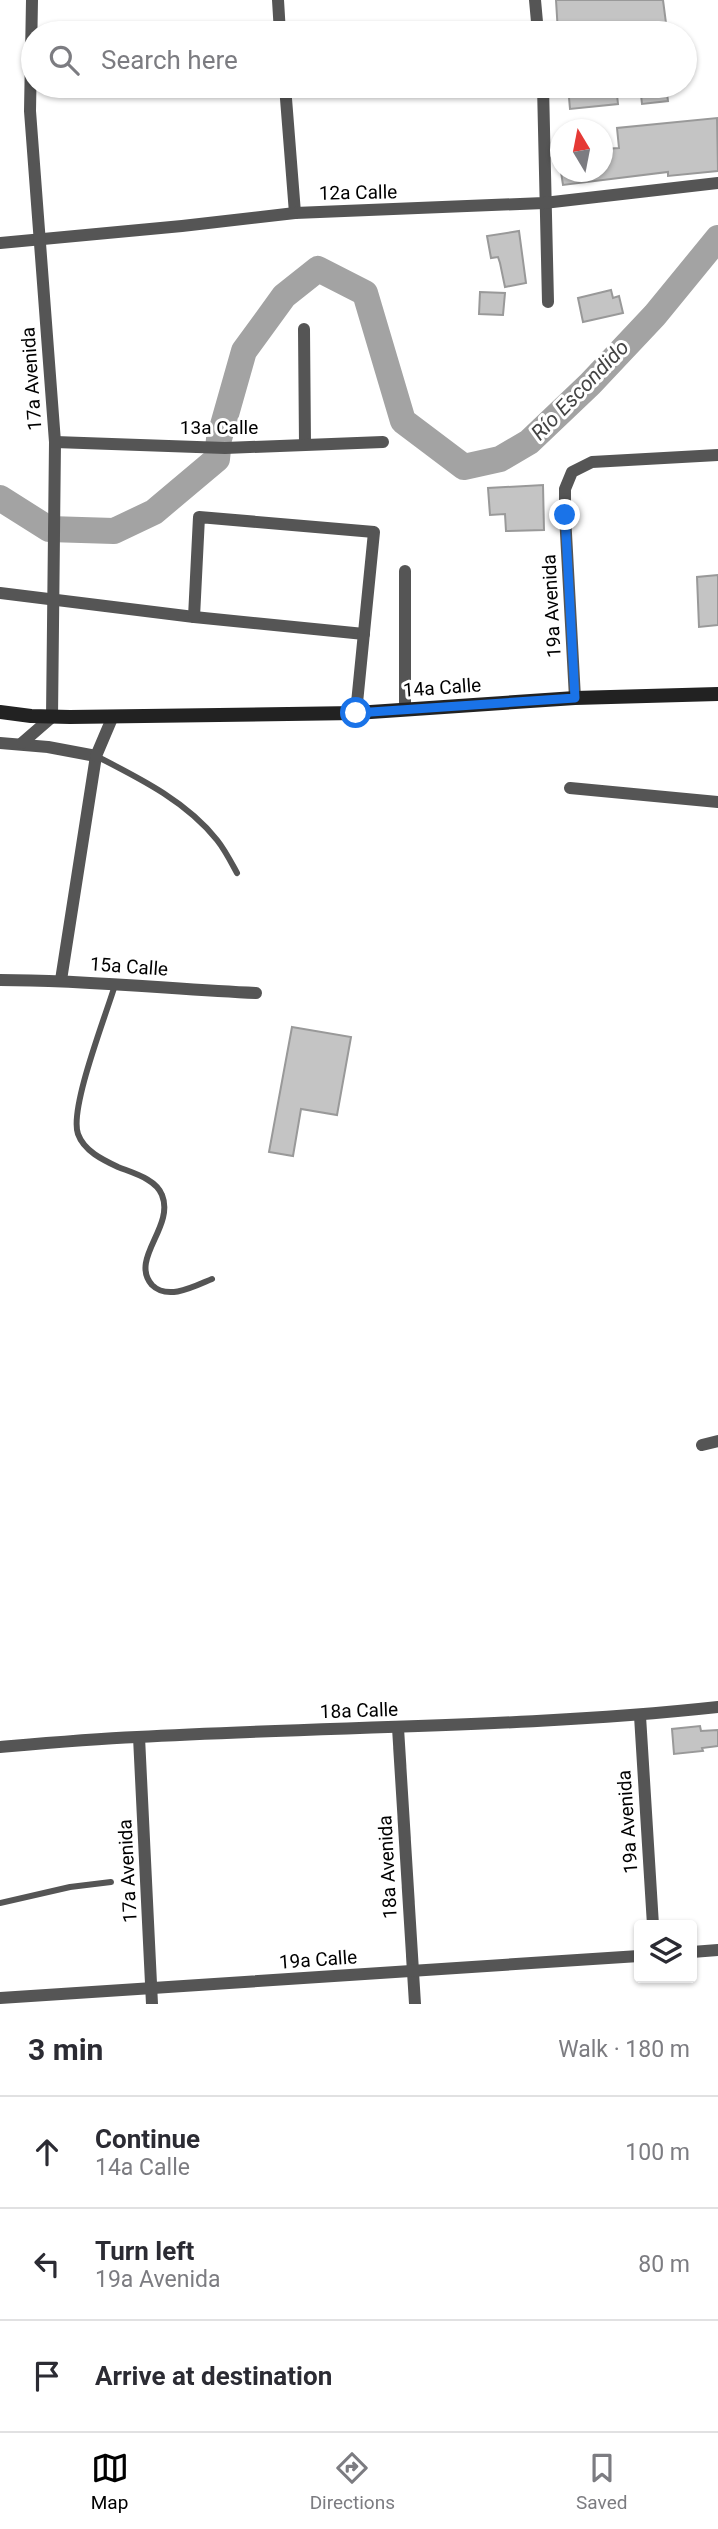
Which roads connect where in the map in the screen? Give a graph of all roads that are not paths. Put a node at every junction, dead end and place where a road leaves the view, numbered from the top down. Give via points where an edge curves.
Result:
1 (32, 0) edge
2 (278, 0) edge
3 (535, 0) edge
4 (32, 21) edge
5 (279, 21) edge
6 (537, 21) edge
7 (30, 98) edge
8 (286, 98) edge
9 (543, 98) edge
10 (718, 183) edge
11 (544, 204) junction
12 (295, 212) junction
13 (39, 239) junction
14 (0, 243) edge
15 (548, 302) dead end
16 (304, 329) dead end
17 (55, 442) junction
18 (383, 442) dead end
19 (304, 444) junction
20 (718, 455) edge
21 (405, 571) dead end
22 (0, 593) edge
23 (51, 599) junction
24 (194, 617) junction
25 (364, 634) junction
26 (718, 694) edge
27 (575, 698) junction
28 (405, 709) junction
29 (0, 712) edge
30 (356, 713) junction
31 (113, 716) junction
32 (51, 717) junction
33 (0, 743) edge
34 (22, 743) junction
35 (96, 755) junction
36 (570, 788) dead end
37 (718, 802) edge
38 (237, 873) dead end
39 (0, 979) edge
40 (61, 980) junction
41 (115, 985) junction
42 (256, 993) dead end
43 (212, 1279) dead end
44 (718, 1441) edge
45 (702, 1445) dead end
46 (718, 1707) edge
47 (640, 1716) junction
48 (398, 1728) junction
49 (139, 1737) junction
50 (0, 1746) edge
51 (111, 1882) dead end
52 (0, 1903) edge
53 (653, 1920) edge
54 (718, 1950) edge
55 (697, 1952) edge
56 (634, 1956) edge
57 (412, 1972) junction
58 (152, 1989) junction
59 (0, 1998) edge
60 (152, 2004) edge
61 (415, 2004) edge

1 - 4 street, 17a Avenida
2 - 5 street
3 - 6 street
7 - 13 street, 17a Avenida
8 - 12 street
9 - 11 street
10 - 11 street, 12a Calle
11 - 12 street, 12a Calle
11 - 15 street
12 - 13 street, 12a Calle
13 - 14 street, 12a Calle
13 - 17 street, 17a Avenida
16 - 19 street
17 - 19 street, 13a Calle via 211,448
17 - 23 street, 17a Avenida
18 - 19 street, 13a Calle
20 - 27 street, 19a Avenida via 592,462 572,472 565,489 565,515
21 - 28 street
22 - 23 street
23 - 24 street
23 - 32 street, 17a Avenida
24 - 25 street
24 - 25 street via 199,517 374,531
25 - 30 street
26 - 27 street, 14a Calle
27 - 28 street, 14a Calle
28 - 30 street, 14a Calle
29 - 32 street, 14a Calle
30 - 31 street, 14a Calle
31 - 32 street, 14a Calle
31 - 35 street
32 - 34 street
33 - 34 street
34 - 35 street
35 - 38 lane via 174,800 217,840
35 - 40 street
36 - 37 street
39 - 40 street, 15a Calle
40 - 41 street, 15a Calle
41 - 42 street, 15a Calle
41 - 43 lane via 77,1110 78,1133 94,1154 147,1180 162,1195 163,1219 145,1270 156,1289 186,1290
44 - 45 street
46 - 47 street, 18a Calle
47 - 48 street, 18a Calle
47 - 53 street, 19a Avenida
48 - 49 street, 18a Calle
48 - 57 street, 18a Avenida
49 - 50 street, 18a Calle
49 - 58 street, 17a Avenida
51 - 52 lane
54 - 55 street
56 - 57 street, 19a Calle
57 - 58 street, 19a Calle
57 - 61 street, 18a Avenida
58 - 59 street, 19a Calle
58 - 60 street, 17a Avenida

